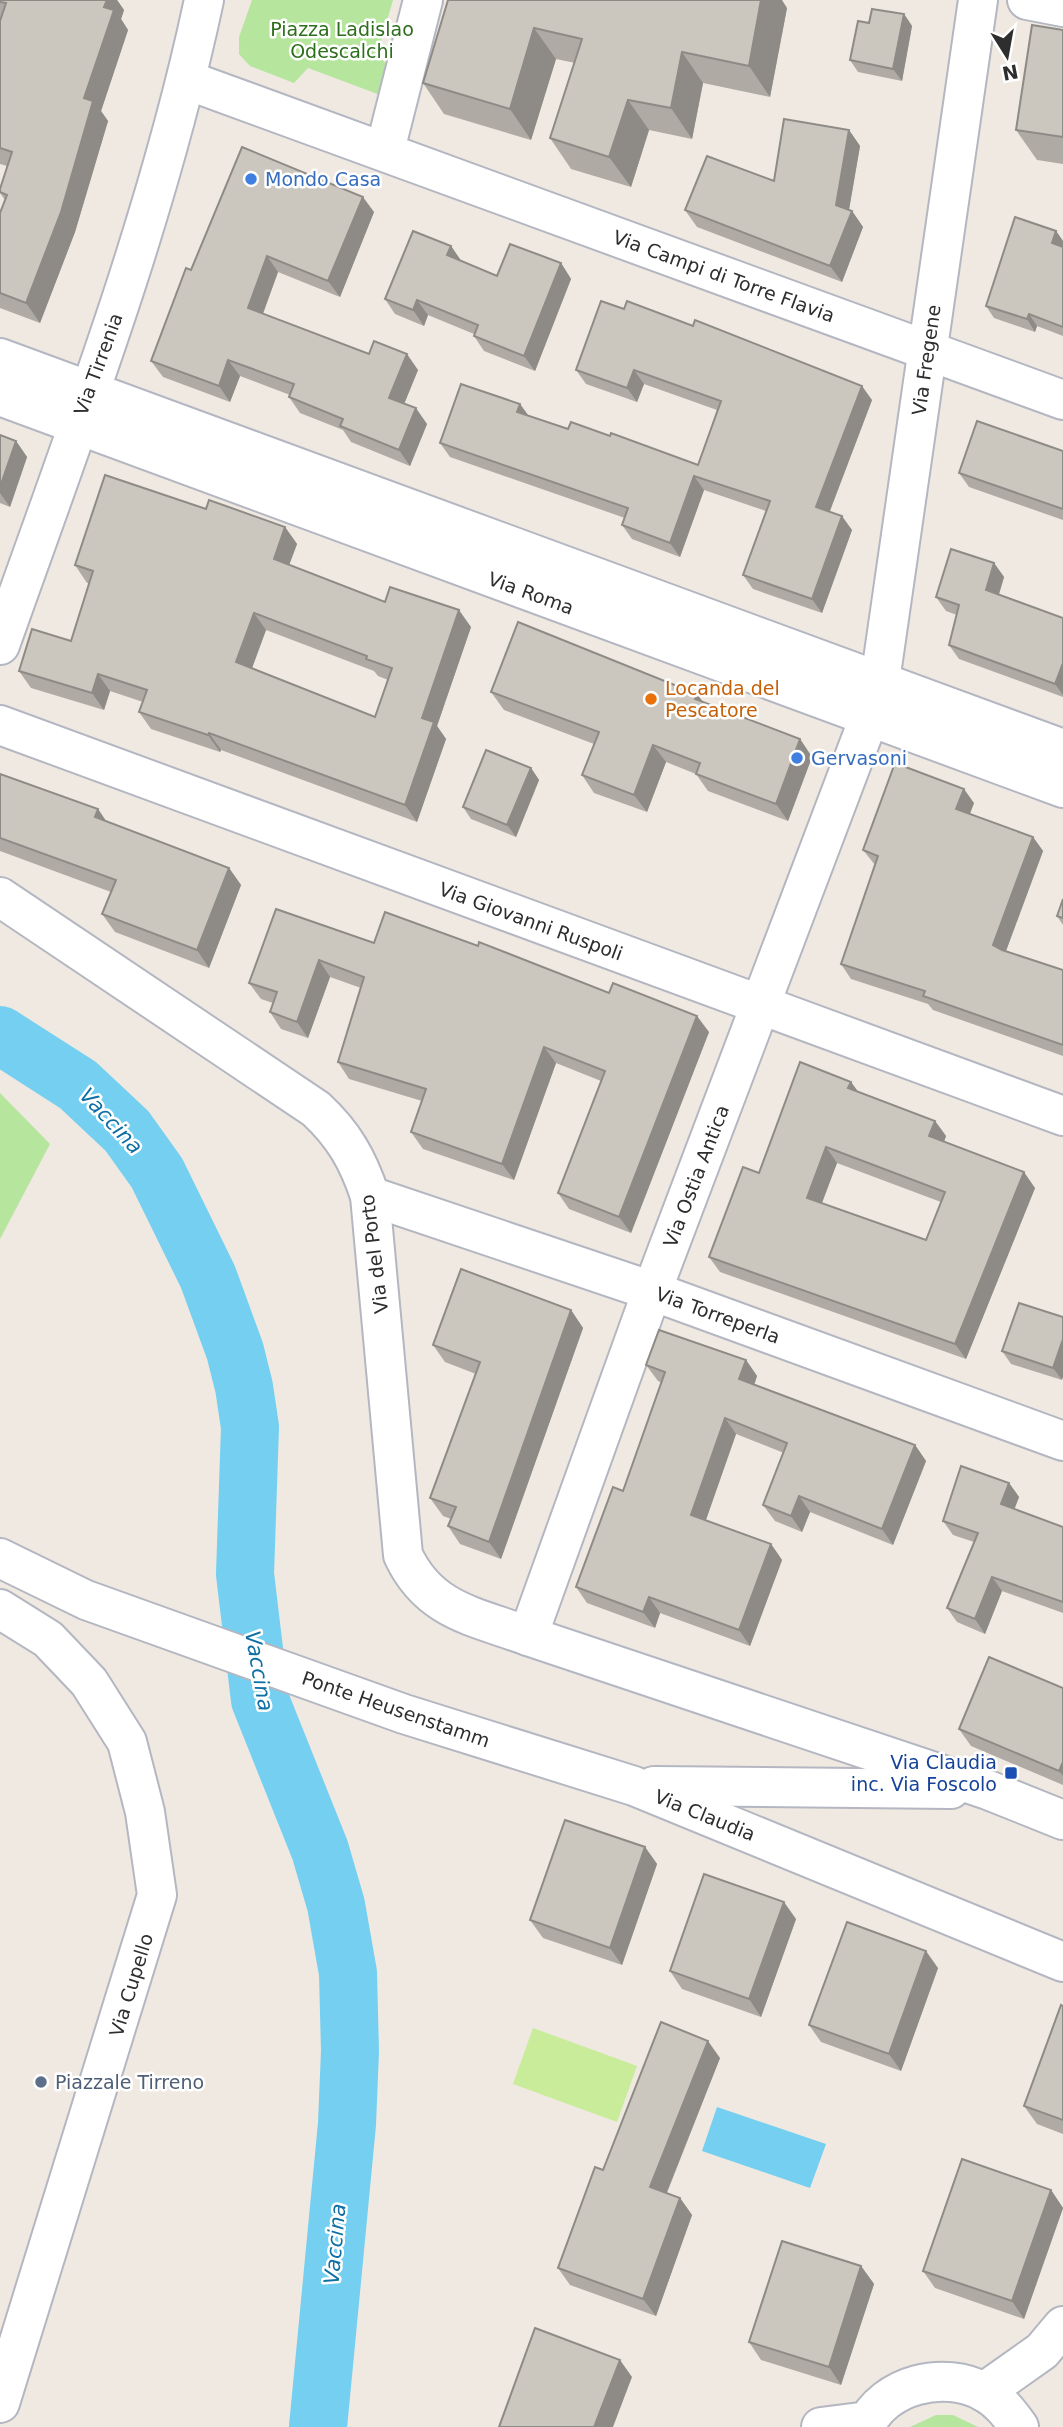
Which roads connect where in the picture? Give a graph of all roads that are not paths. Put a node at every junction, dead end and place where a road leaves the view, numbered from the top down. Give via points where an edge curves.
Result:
1 (204, 0) edge
2 (423, 0) edge
3 (978, 0) edge
4 (1027, 0) edge
5 (1063, 7) edge
6 (187, 79) junction
7 (385, 150) junction
8 (927, 351) junction
9 (0, 358) edge
10 (0, 396) edge
11 (1063, 400) edge
12 (84, 408) junction
13 (0, 645) edge
14 (880, 681) junction
15 (869, 718) junction
16 (0, 724) edge
17 (1063, 749) edge
18 (1063, 788) edge
19 (0, 897) edge
20 (762, 1006) junction
21 (1063, 1116) edge
22 (370, 1196) junction
23 (652, 1291) junction
24 (1063, 1441) edge
25 (0, 1558) edge
26 (0, 1609) edge
27 (528, 1636) junction
28 (634, 1786) junction
29 (988, 1790) junction
30 (1063, 1820) edge
31 (1063, 1962) edge
32 (1063, 2326) edge
33 (984, 2392) junction
34 (0, 2403) edge
35 (867, 2424) edge
36 (821, 2427) edge
37 (1018, 2427) edge

1 - 6 street
2 - 7 street
3 - 8 street, Via Fregene
4 - 5 street
6 - 7 street
6 - 12 street, Via Tirrenia
7 - 8 street, Via Campi di Torre Flavia
8 - 11 street, Via Campi di Torre Flavia
8 - 14 street, Via Fregene
9 - 12 street, Via Roma
10 - 12 street, Via Roma
12 - 13 street, Via Tirrenia
12 - 14 street, Via Roma
12 - 15 street, Via Roma
14 - 15 street, Via Fregene
14 - 17 street, Via Roma
15 - 18 street, Via Roma
15 - 20 street, Via Ostia Antica
16 - 20 street, Via Giovanni Ruspoli
19 - 22 street, Via del Porto via 316,1109 351,1149
20 - 21 street, Via Giovanni Ruspoli
20 - 23 street, Via Ostia Antica
22 - 23 street, Via Torreperla
22 - 27 street, Via del Porto via 403,1555 413,1578 436,1600
23 - 24 street, Via Torreperla
23 - 27 street, Via Ostia Antica
25 - 28 street, Ponte Heusenstamm via 86,1600 404,1714
26 - 34 street, Via Cupello via 48,1639 81,1673 127,1742 145,1812 158,1895
27 - 29 street, Via Claudia
28 - 29 street, Via Claudia
28 - 31 street, Via Claudia
29 - 30 street, Via Claudia
32 - 33 street via 1042,2351
33 - 35 street via 959,2383 933,2381 885,2401
33 - 37 street via 1005,2407
35 - 36 street

